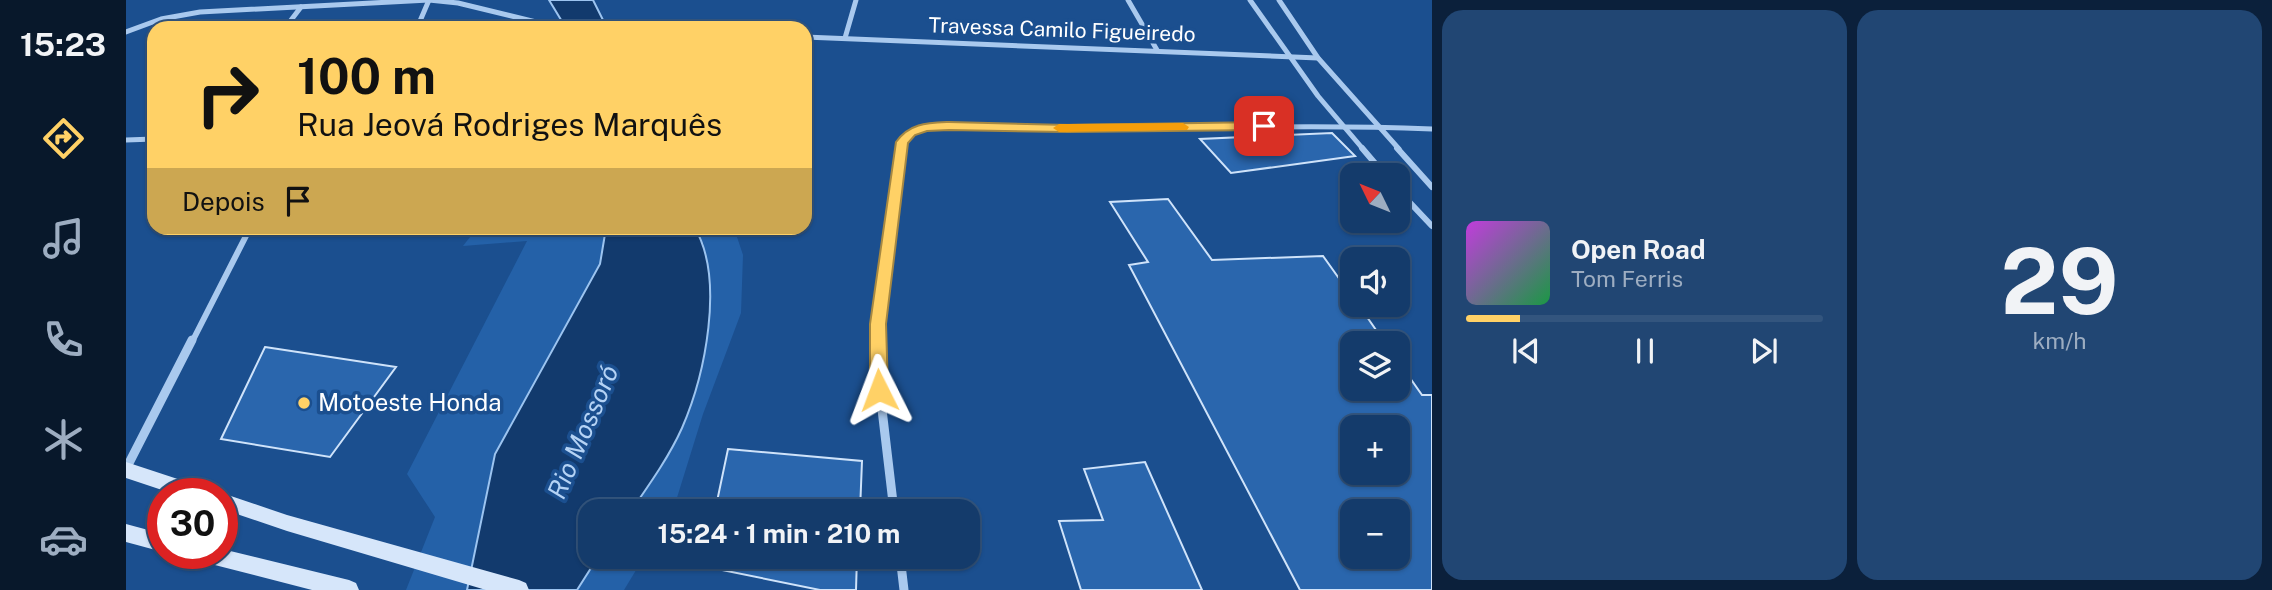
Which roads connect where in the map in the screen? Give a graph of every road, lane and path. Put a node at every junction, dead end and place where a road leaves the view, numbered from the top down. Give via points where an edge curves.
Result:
1 (429, 0) edge
2 (856, 0) edge
3 (1128, 0) edge
4 (1250, 0) edge
5 (1279, 0) edge
6 (458, 1) edge
7 (301, 7) junction
8 (156, 21) edge
9 (290, 21) edge
10 (420, 21) edge
11 (532, 21) edge
12 (147, 24) edge
13 (126, 32) edge
14 (812, 37) edge
15 (845, 37) junction
16 (1157, 50) junction
17 (1289, 57) junction
18 (1318, 58) junction
19 (1341, 125) junction
20 (1376, 126) junction
21 (1432, 129) edge
22 (147, 139) edge
23 (126, 140) edge
24 (1374, 163) edge
25 (1432, 187) edge
26 (1410, 203) edge
27 (1432, 226) edge
28 (246, 235) edge
29 (126, 469) edge
30 (153, 478) edge
31 (893, 499) edge
32 (238, 506) edge
33 (126, 533) edge
34 (147, 539) edge
35 (238, 562) edge
36 (902, 569) edge
37 (349, 590) edge
38 (519, 590) edge
39 (904, 590) edge

1 - 6 street
1 - 7 street
1 - 10 street
2 - 15 street
3 - 16 street
4 - 17 street
5 - 18 street
6 - 11 street
7 - 8 street via 200,12
7 - 9 street
12 - 13 street
14 - 15 street, Travessa Camilo Figueiredo
15 - 16 street, Travessa Camilo Figueiredo
16 - 17 street, Travessa Camilo Figueiredo
17 - 18 street, Travessa Camilo Figueiredo
17 - 19 street
18 - 20 street
19 - 20 street
19 - 24 street
19 - 31 street via 949,126 910,132 902,142 878,324 877,367
20 - 21 street
20 - 25 street
22 - 23 street
26 - 27 street
28 - 29 street
29 - 30 main road
32 - 38 main road
33 - 34 main road
35 - 37 main road
36 - 39 street

